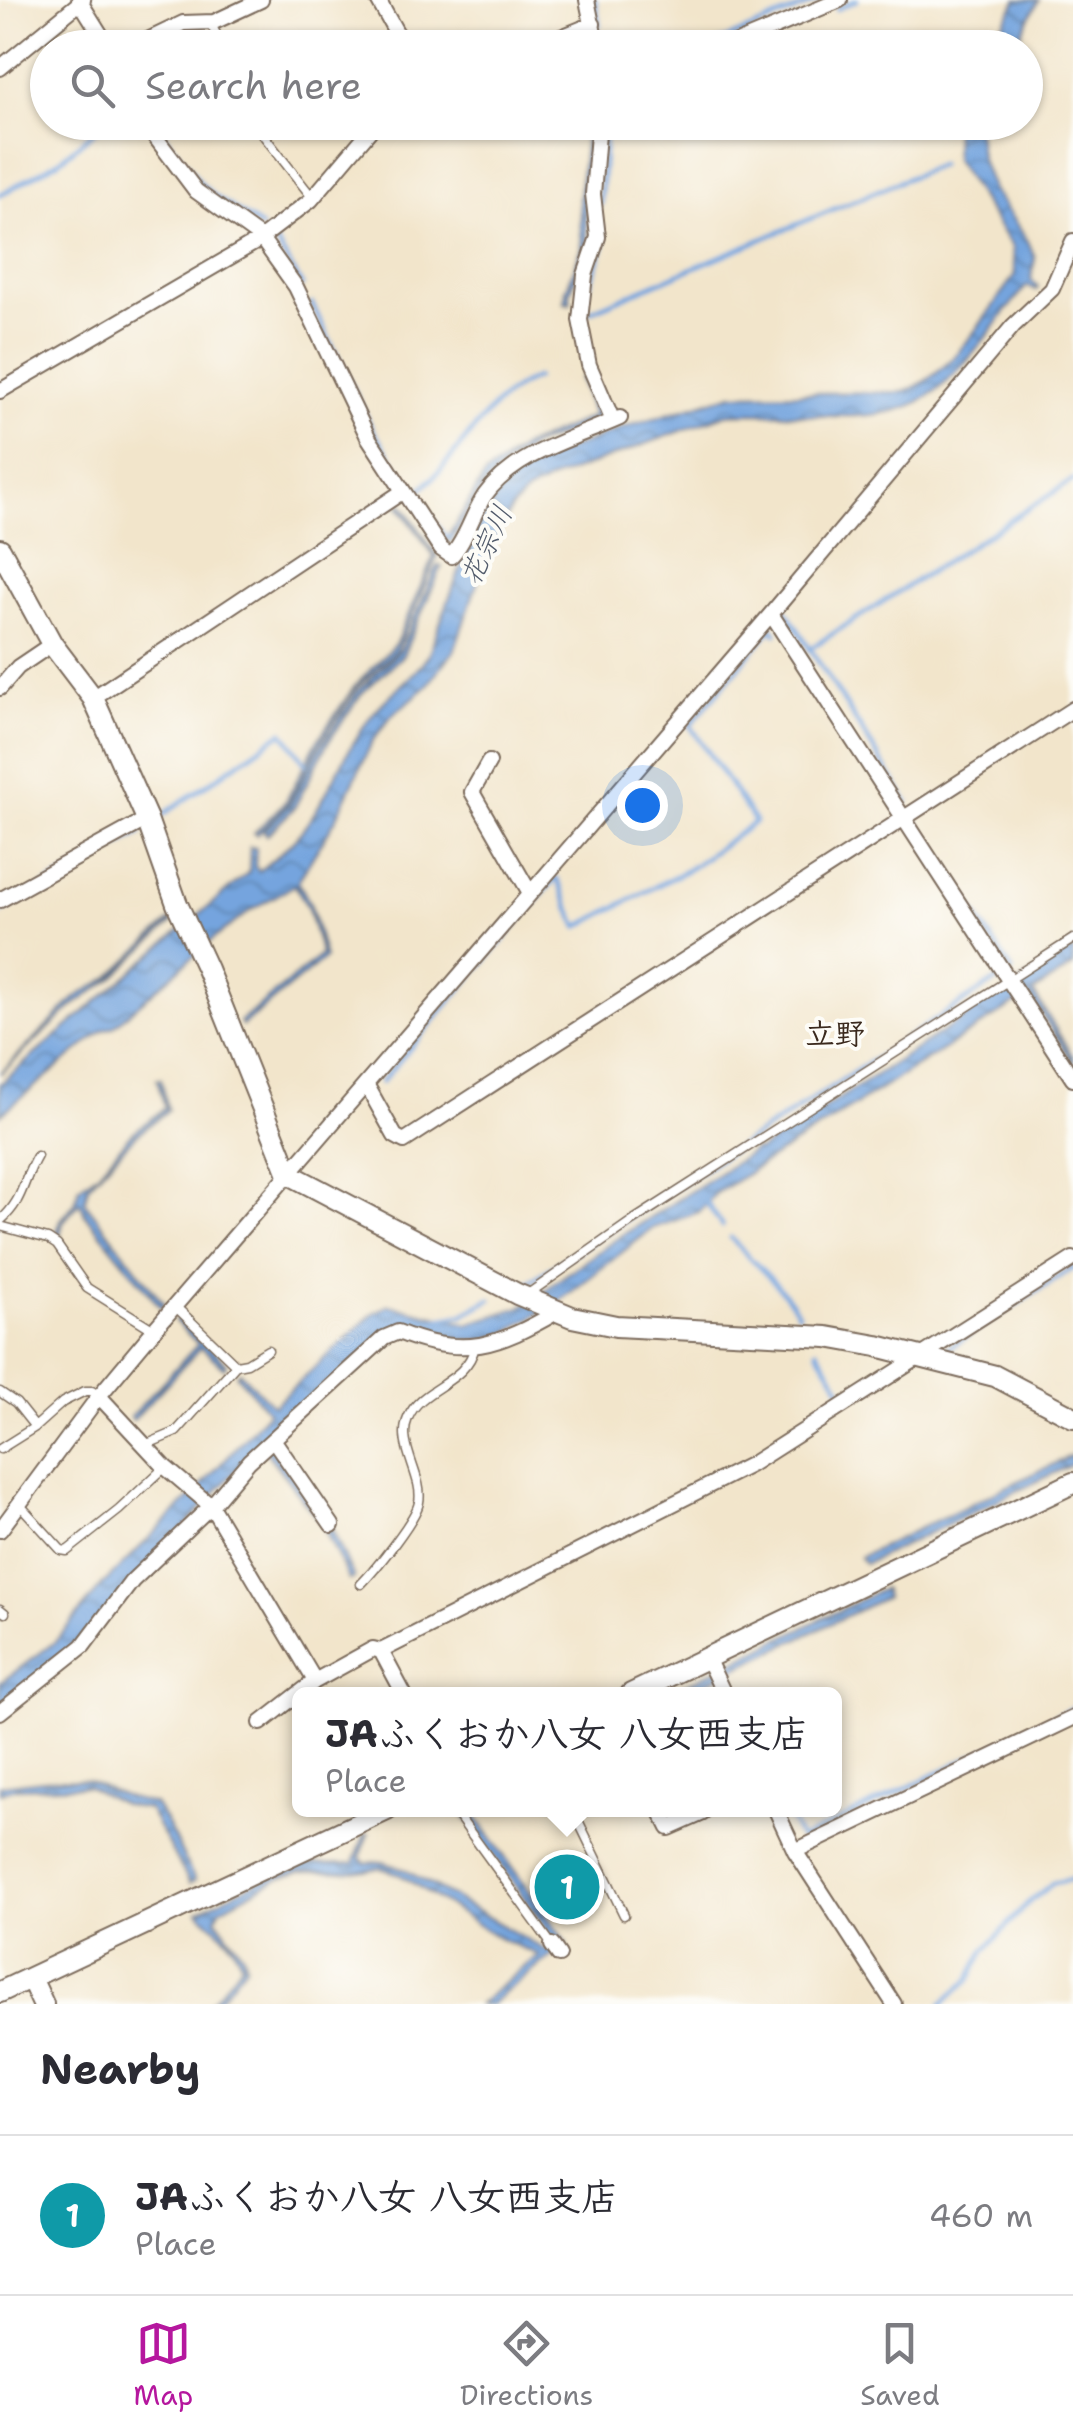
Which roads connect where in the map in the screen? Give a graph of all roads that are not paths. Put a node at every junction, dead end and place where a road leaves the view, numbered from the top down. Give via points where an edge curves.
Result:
1 (261, 0) edge
2 (378, 0) edge
3 (587, 0) edge
4 (840, 0) edge
5 (81, 1) edge
6 (210, 22) junction
7 (593, 24) junction
8 (46, 30) edge
9 (98, 30) edge
10 (168, 30) edge
11 (214, 30) edge
12 (395, 30) edge
13 (578, 30) edge
14 (594, 30) edge
15 (769, 30) edge
16 (30, 43) edge
17 (0, 68) edge
18 (157, 140) edge
19 (267, 140) edge
20 (363, 140) edge
21 (598, 140) edge
22 (313, 198) junction
23 (261, 238) junction
24 (1073, 240) edge
25 (0, 390) edge
26 (402, 492) junction
27 (0, 550) edge
28 (771, 614) junction
29 (52, 644) junction
30 (0, 688) edge
31 (92, 698) junction
32 (1073, 709) edge
33 (489, 762) dead end
34 (904, 818) junction
35 (147, 819) junction
36 (530, 893) junction
37 (0, 900) edge
38 (1073, 939) edge
39 (1011, 982) junction
40 (1073, 1079) edge
41 (366, 1084) junction
42 (38, 1156) dead end
43 (289, 1174) junction
44 (0, 1224) edge
45 (1073, 1259) edge
46 (525, 1297) junction
47 (176, 1306) junction
48 (556, 1312) junction
49 (154, 1330) junction
50 (476, 1346) junction
51 (268, 1350) dead end
52 (923, 1355) junction
53 (236, 1365) junction
54 (0, 1392) edge
55 (99, 1396) junction
56 (1073, 1416) edge
57 (34, 1427) junction
58 (273, 1439) junction
59 (145, 1445) junction
60 (0, 1449) edge
61 (165, 1467) junction
62 (1073, 1483) edge
63 (19, 1504) junction
64 (211, 1506) junction
65 (332, 1524) dead end
66 (0, 1530) edge
67 (361, 1584) dead end
68 (381, 1651) junction
69 (708, 1658) junction
70 (317, 1687) edge
71 (319, 1687) edge
72 (400, 1687) edge
73 (645, 1687) edge
74 (721, 1687) edge
75 (292, 1704) edge
76 (0, 1712) edge
77 (1073, 1718) edge
78 (261, 1724) dead end
79 (372, 1817) edge
80 (459, 1817) edge
81 (576, 1817) edge
82 (664, 1817) edge
83 (694, 1817) edge
84 (779, 1817) edge
85 (795, 1851) junction
86 (624, 1915) dead end
87 (556, 1950) dead end
88 (31, 1978) junction
89 (0, 1992) edge
90 (43, 2004) edge
91 (894, 2004) edge

1 - 6 street
2 - 12 street
3 - 7 street
4 - 15 street
5 - 8 street
5 - 9 street
6 - 10 street
6 - 11 lane
7 - 13 street
7 - 14 street
16 - 17 street
18 - 23 street via 196,192
19 - 22 lane
20 - 22 street
21 - 26 street via 598,236 580,320 589,365 616,419 504,475 451,556
22 - 23 street
23 - 25 street
23 - 26 street via 296,288 368,438
24 - 28 street via 1052,288
26 - 31 street
27 - 29 street
28 - 34 street
28 - 36 street
29 - 30 street
29 - 31 street
31 - 35 street
32 - 34 street
33 - 36 street via 472,792
34 - 39 street
34 - 41 street via 404,1141
35 - 37 street
35 - 43 street
36 - 41 street
38 - 39 lane
39 - 40 street
39 - 46 lane via 632,1221
41 - 43 street
42 - 44 lane via 17,1206
43 - 46 street
43 - 47 street
44 - 49 lane via 57,1245 87,1288
45 - 52 street
46 - 48 street
47 - 49 street
47 - 53 lane
48 - 50 street via 518,1334
48 - 52 street via 616,1326 827,1338
49 - 55 street
50 - 58 street via 426,1343 398,1332 384,1338
50 - 67 lane via 458,1376 409,1415 406,1438 420,1502
51 - 53 lane
52 - 56 street via 995,1376
52 - 68 street via 750,1465
53 - 59 lane via 176,1432
54 - 57 lane
55 - 57 lane via 84,1390
55 - 59 street
55 - 63 street
57 - 60 lane
58 - 64 street
58 - 65 street
59 - 61 street
61 - 63 lane via 67,1552
61 - 64 street
62 - 69 street
63 - 66 street
64 - 70 street
64 - 76 street via 132,1581 83,1646
68 - 71 street via 361,1654
68 - 72 street
69 - 73 street
69 - 74 street
75 - 78 street
77 - 85 street
79 - 88 street
80 - 87 lane
81 - 86 lane
82 - 83 street via 669,1828
84 - 85 street
85 - 91 street
88 - 89 street
88 - 90 street

